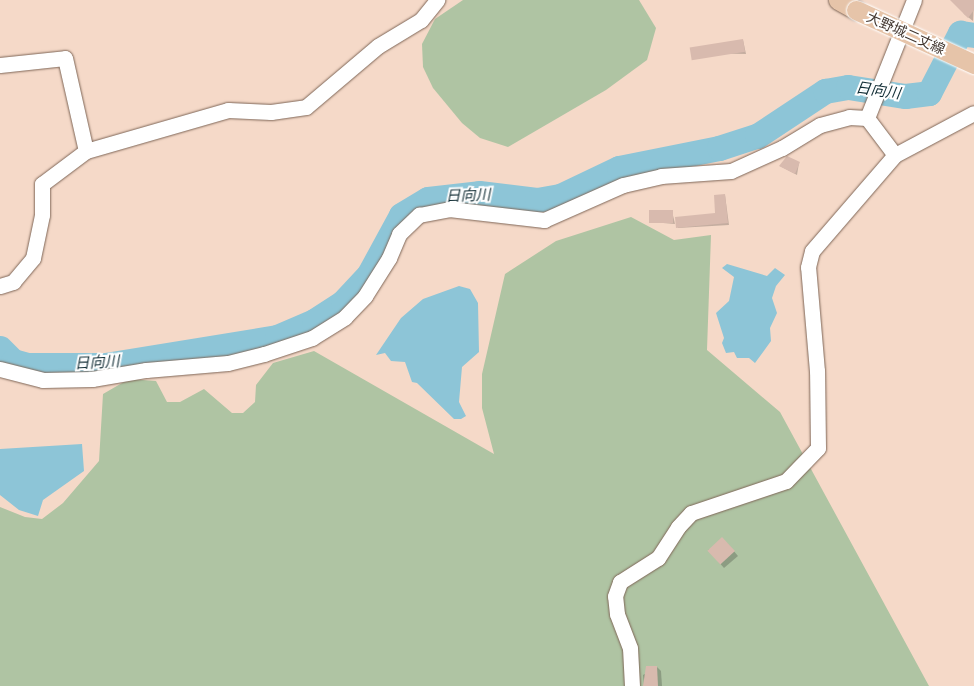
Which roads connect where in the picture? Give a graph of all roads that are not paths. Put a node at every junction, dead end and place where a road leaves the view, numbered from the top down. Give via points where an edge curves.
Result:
1 (437, 0) edge
2 (838, 0) edge
3 (914, 0) edge
4 (974, 64) edge
5 (0, 65) edge
6 (869, 112) junction
7 (974, 113) edge
8 (86, 151) junction
9 (895, 155) junction
10 (0, 286) edge
11 (0, 368) edge
12 (632, 686) edge

1 - 8 street via 421,20 378,46 306,107 271,112 228,110
2 - 4 main road, 大野城二丈線, bridge
3 - 6 street
5 - 8 street via 65,58
6 - 9 street
6 - 11 street via 820,125 782,148 731,172 661,176 623,185 544,220 449,209 419,215 399,234 389,258 365,296 345,317 312,338 264,354 228,363 146,370 92,379 24,378
7 - 9 street
8 - 10 street via 42,184 42,216 33,258 13,282
9 - 12 street via 812,251 808,267 817,371 818,448 786,481 691,513 658,558 620,582 615,596 617,614 630,648

